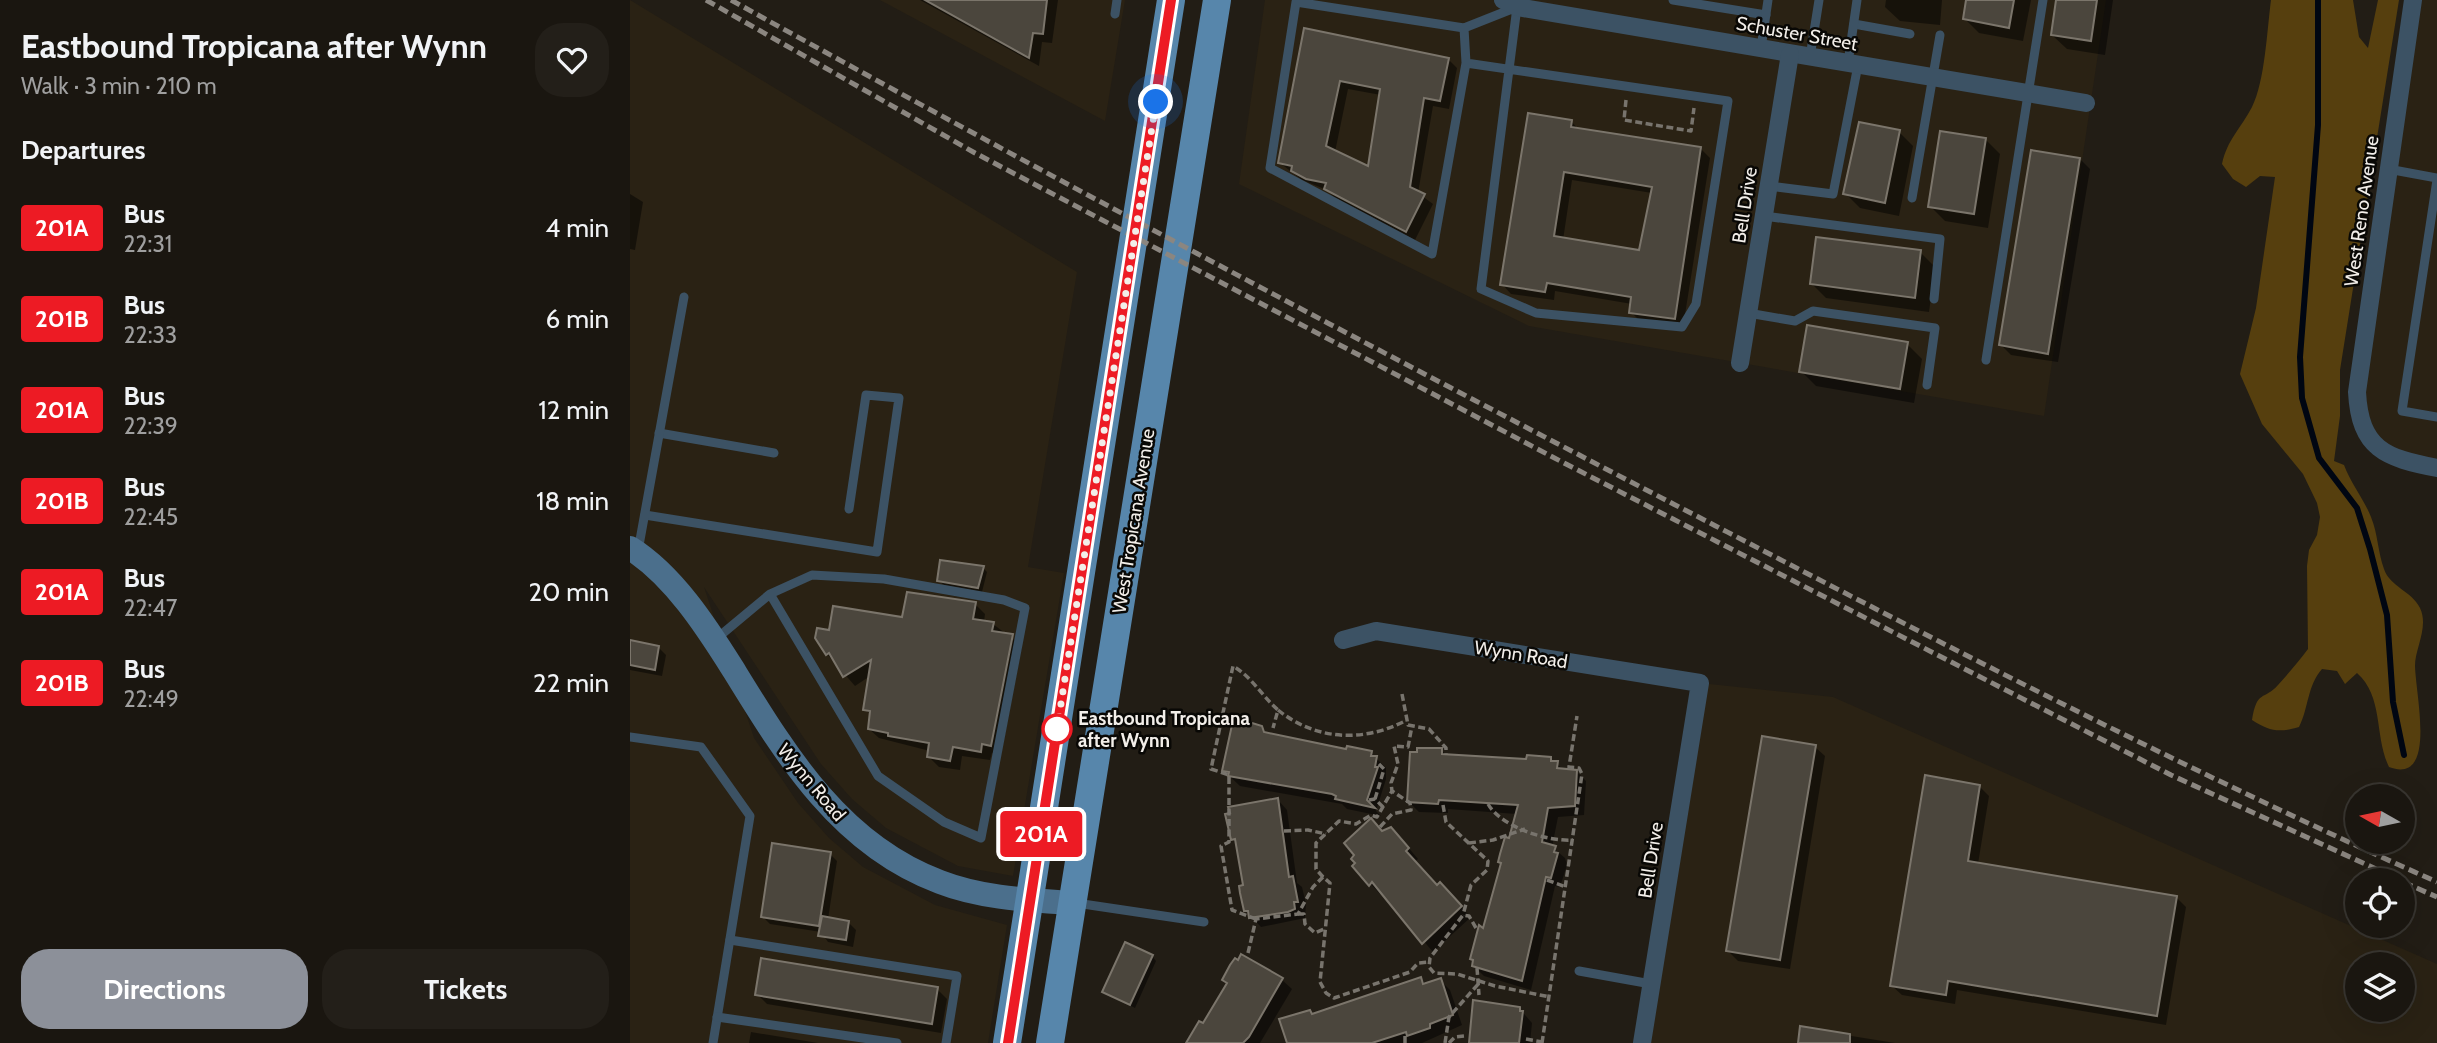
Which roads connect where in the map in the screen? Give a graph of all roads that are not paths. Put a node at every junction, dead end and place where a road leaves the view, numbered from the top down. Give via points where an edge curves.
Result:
1 (1117, 0) edge
2 (1171, 0) edge
3 (1217, 0) edge
4 (1673, 0) edge
5 (1768, 0) edge
6 (1818, 0) edge
7 (1857, 0) edge
8 (2043, 0) edge
9 (2413, 0) edge
10 (1510, 4) edge
11 (1115, 14) dead end
12 (1766, 15) junction
13 (1854, 24) junction
14 (1464, 28) junction
15 (1910, 34) dead end
16 (1940, 35) dead end
17 (1760, 48) junction
18 (1790, 54) junction
19 (1810, 57) junction
20 (1466, 63) junction
21 (1853, 64) junction
22 (1508, 68) junction
23 (1934, 78) junction
24 (2029, 93) junction
25 (2086, 103) dead end
26 (2388, 169) junction
27 (2437, 179) edge
28 (1769, 186) junction
29 (1912, 198) dead end
30 (1764, 216) junction
31 (684, 297) dead end
32 (1934, 299) dead end
33 (1748, 313) junction
34 (1986, 360) dead end
35 (1740, 363) dead end
36 (1927, 386) dead end
37 (2437, 416) edge
38 (659, 433) junction
39 (774, 453) dead end
40 (2437, 468) edge
41 (849, 509) dead end
42 (645, 515) junction
43 (634, 550) edge
44 (770, 594) junction
45 (715, 640) junction
46 (1343, 640) dead end
47 (1700, 683) joint
48 (630, 737) edge
49 (1030, 900) junction
50 (1071, 903) junction
51 (1204, 922) dead end
52 (730, 940) junction
53 (1579, 971) dead end
54 (1651, 984) junction
55 (717, 1017) junction
56 (713, 1043) edge
57 (897, 1043) edge
58 (946, 1043) edge
59 (1007, 1043) edge
60 (1050, 1043) edge
61 (1642, 1043) edge

1 - 11 lane
2 - 49 main road
3 - 50 main road, West Tropicana Avenue
4 - 12 lane
5 - 12 lane
6 - 19 lane
7 - 13 lane
8 - 24 lane
9 - 26 street, West Reno Avenue
10 - 14 lane
10 - 17 street, Schuster Street
10 - 22 lane
12 - 17 lane
13 - 15 lane
13 - 21 lane
14 - 20 lane
14 - 20 lane via 1296,2 1270,168 1432,254
16 - 23 lane
17 - 18 street, Schuster Street
18 - 19 street, Schuster Street
18 - 28 street, Bell Drive
19 - 21 street, Schuster Street
20 - 22 lane
21 - 23 street, Schuster Street
21 - 28 lane via 1833,194
22 - 22 lane via 1481,289 1536,313 1682,327 1696,304 1728,102
23 - 24 street, Schuster Street
23 - 29 lane
24 - 25 street, Schuster Street
24 - 34 lane
26 - 27 lane
26 - 40 street, West Reno Avenue via 2359,370 2362,429 2385,455
27 - 37 lane via 2402,411
28 - 30 street, Bell Drive
30 - 32 lane via 1940,239
30 - 33 street, Bell Drive
31 - 38 lane
33 - 35 street, Bell Drive
33 - 36 lane via 1795,321 1813,311 1934,328
38 - 39 lane
38 - 42 lane
41 - 42 lane via 866,395 899,398 877,552
42 - 43 lane
43 - 45 street, Wynn Road via 677,592
44 - 44 lane via 878,776 944,822 981,838 1026,608 884,579 811,575
44 - 45 lane
45 - 49 street, Wynn Road via 790,760 832,811 875,848 941,883
46 - 47 street, Wynn Road via 1376,631
47 - 54 street, Bell Drive
48 - 52 lane via 701,747 750,816
49 - 50 street, Wynn Road
49 - 59 main road
50 - 51 lane
50 - 60 main road, West Tropicana Avenue
52 - 55 lane
52 - 58 lane via 957,975
53 - 54 lane
54 - 61 street, Bell Drive
55 - 56 lane
55 - 57 lane

